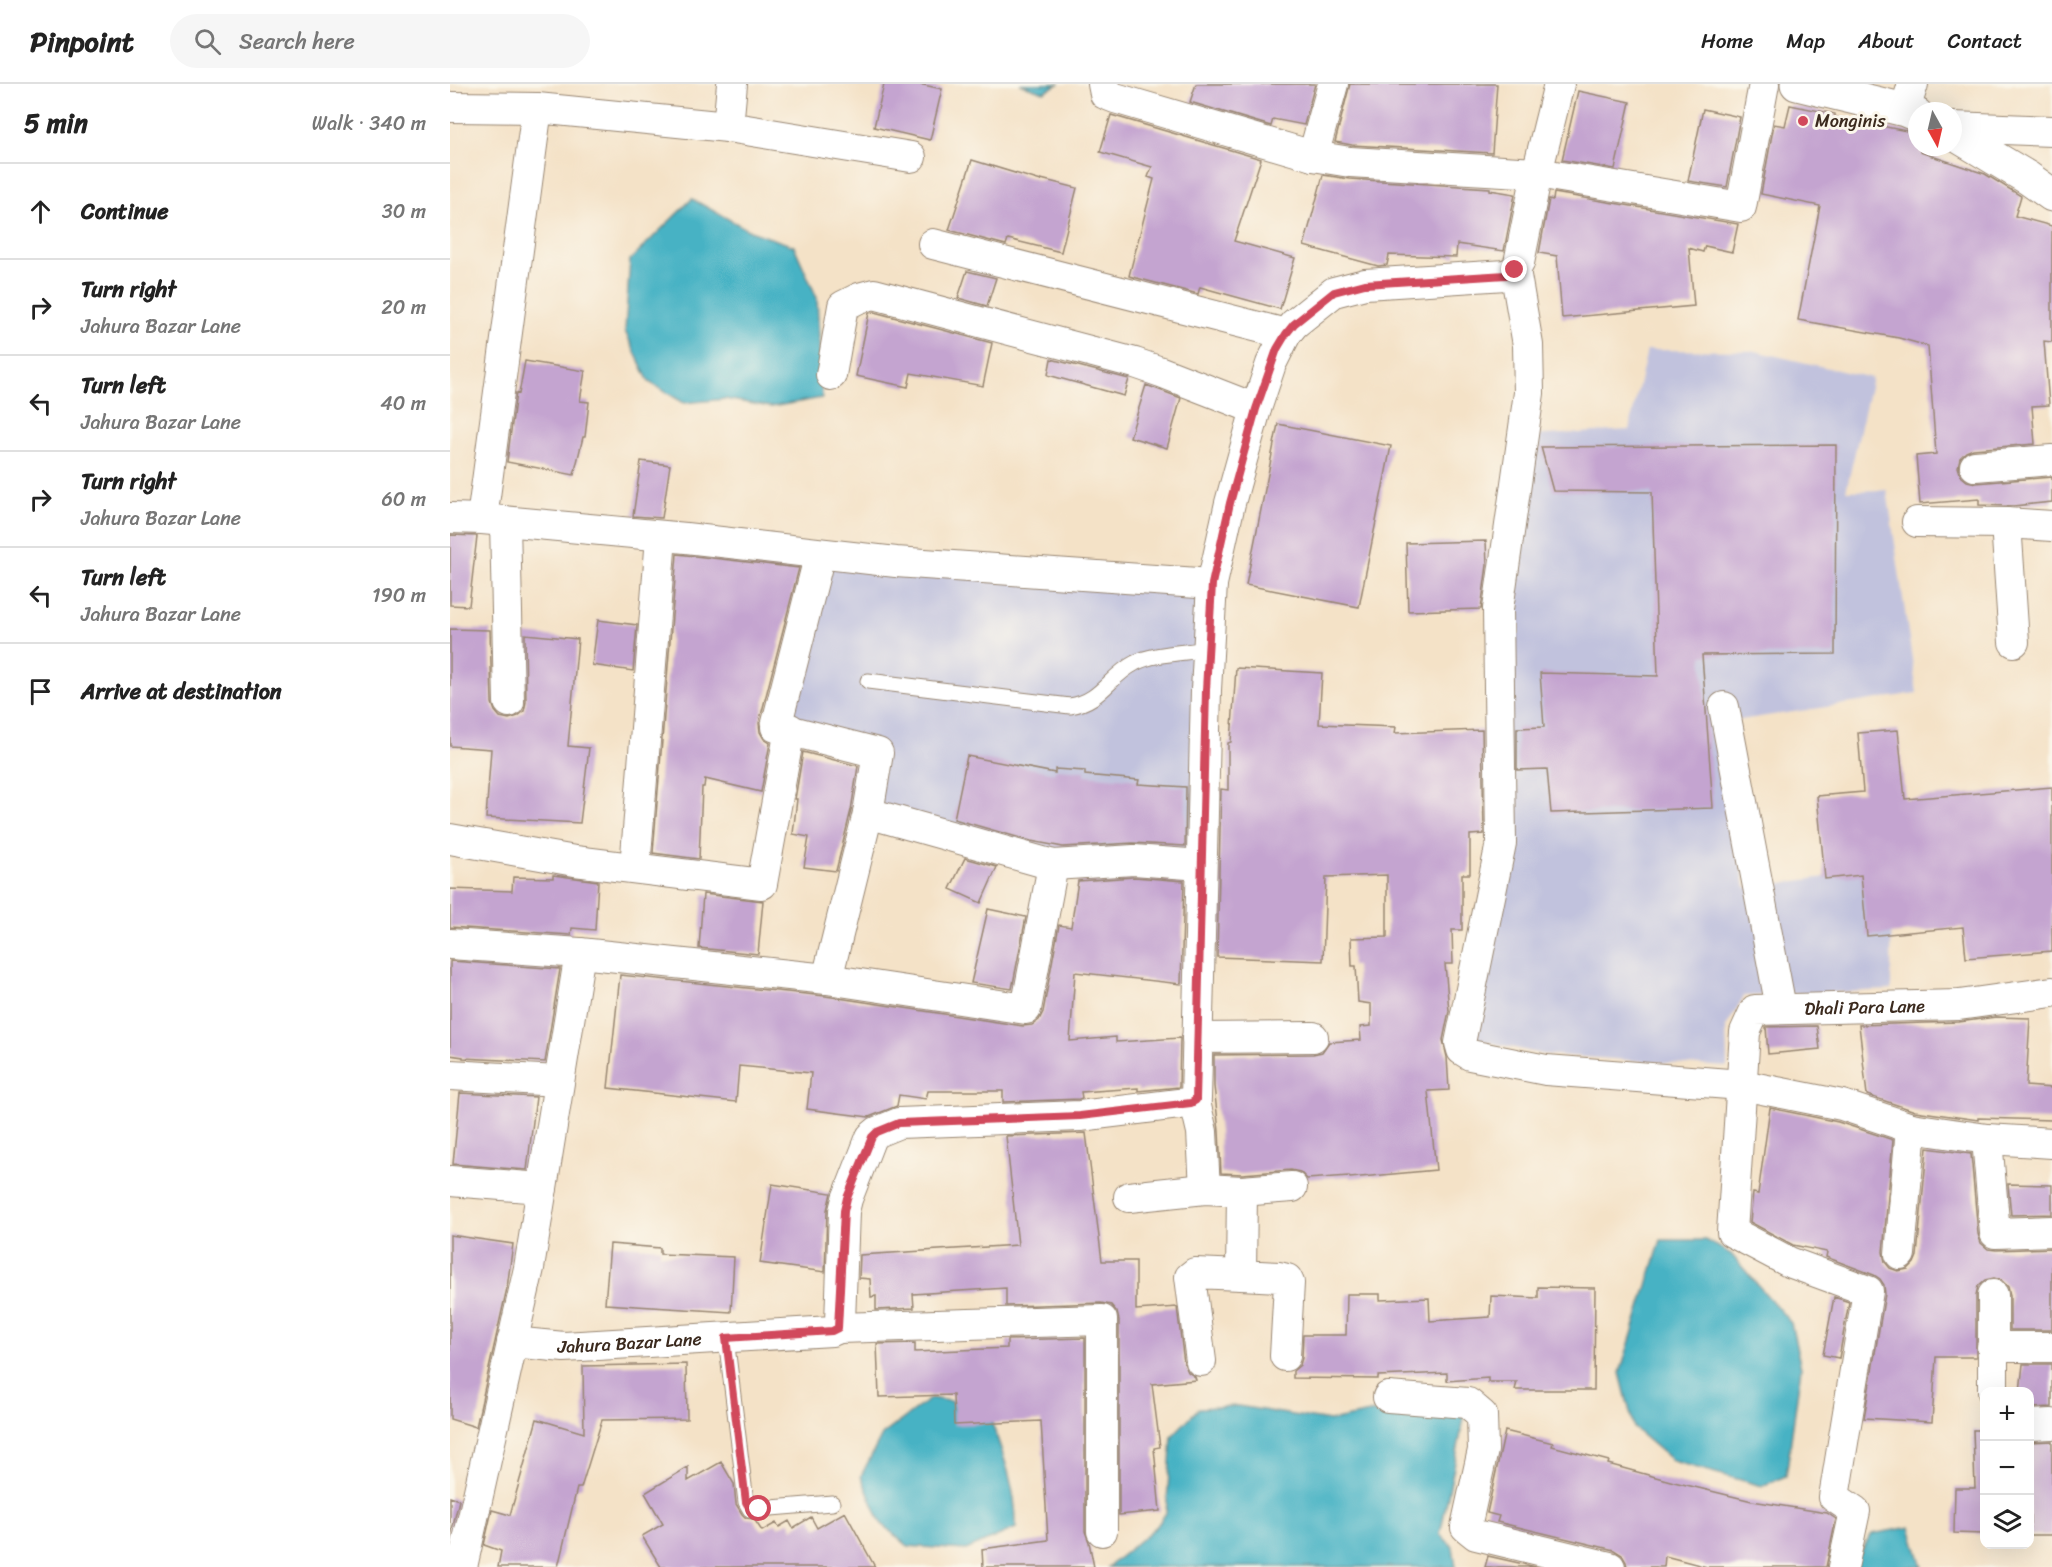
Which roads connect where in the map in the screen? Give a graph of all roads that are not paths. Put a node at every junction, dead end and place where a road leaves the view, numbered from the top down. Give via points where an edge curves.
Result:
1 (732, 84) edge
2 (1103, 84) edge
3 (1333, 84) edge
4 (1559, 84) edge
5 (1764, 84) edge
6 (1797, 84) edge
7 (1908, 102) edge
8 (450, 107) edge
9 (537, 108) junction
10 (728, 127) junction
11 (1962, 127) edge
12 (2052, 131) edge
13 (1962, 138) edge
14 (1313, 156) junction
15 (911, 157) dead end
16 (1537, 173) junction
17 (2052, 195) edge
18 (933, 244) dead end
19 (1515, 270) junction
20 (1286, 334) junction
21 (831, 375) dead end
22 (1256, 409) junction
23 (2052, 460) edge
24 (1975, 466) dead end
25 (450, 518) edge
26 (494, 520) junction
27 (1917, 522) dead end
28 (2006, 523) junction
29 (2052, 526) edge
30 (661, 537) junction
31 (820, 554) junction
32 (1212, 584) junction
33 (2014, 642) dead end
34 (1208, 649) junction
35 (868, 681) dead end
36 (509, 702) dead end
37 (1724, 707) dead end
38 (790, 729) junction
39 (868, 813) junction
40 (450, 839) edge
41 (1053, 865) junction
42 (1201, 865) junction
43 (635, 868) junction
44 (450, 944) edge
45 (580, 953) junction
46 (827, 979) junction
47 (2052, 992) edge
48 (1780, 1008) junction
49 (1314, 1037) dead end
50 (1197, 1038) junction
51 (450, 1075) edge
52 (558, 1081) junction
53 (1742, 1085) junction
54 (1195, 1102) junction
55 (1911, 1128) junction
56 (1987, 1139) junction
57 (2052, 1143) edge
58 (450, 1181) edge
59 (1292, 1187) dead end
60 (542, 1188) junction
61 (1204, 1189) junction
62 (1242, 1191) junction
63 (1129, 1197) dead end
64 (2052, 1231) edge
65 (1900, 1254) dead end
66 (1241, 1275) junction
67 (1993, 1295) dead end
68 (838, 1328) junction
69 (726, 1338) junction
70 (512, 1342) junction
71 (1992, 1347) junction
72 (2052, 1347) edge
73 (1285, 1356) dead end
74 (1201, 1361) dead end
75 (1993, 1387) edge
76 (1388, 1397) dead end
77 (2052, 1424) edge
78 (2034, 1425) edge
79 (832, 1503) dead end
80 (1102, 1531) dead end
81 (462, 1567) edge
82 (1610, 1567) edge
83 (1843, 1567) edge

1 - 10 street
2 - 14 street via 1106,94 1115,98
3 - 14 street
4 - 16 street
5 - 16 street via 1741,207
6 - 7 main road
8 - 9 street
9 - 10 street
9 - 26 street
10 - 15 street
11 - 12 street
13 - 17 main road
14 - 16 street via 1350,162
16 - 19 street
18 - 20 street
19 - 20 street via 1506,275 1349,287 1334,292
19 - 53 street via 1528,345 1529,393 1497,609 1501,843 1460,1043 1470,1055 1546,1070
20 - 22 street
21 - 22 street via 843,306 874,294 1135,363
22 - 32 street
23 - 24 street
25 - 26 street
26 - 30 street
26 - 36 street
27 - 28 street
28 - 29 street
28 - 33 street
30 - 31 street
30 - 43 street
31 - 32 street
31 - 38 street via 776,727
32 - 34 street
34 - 35 lane via 1144,659 1126,669 1093,699 1070,706
34 - 42 street
37 - 48 street
38 - 39 street via 878,753
38 - 43 street via 762,884
39 - 41 street
39 - 46 street
40 - 43 street
41 - 42 street via 1134,860
41 - 46 street via 1026,1009
42 - 50 street
44 - 45 street
45 - 46 street
45 - 52 street
47 - 48 street, Dhali Para Lane via 1959,1005
48 - 53 street, Dhali Para Lane via 1755,1010 1745,1032
49 - 50 street
50 - 54 street
51 - 52 street
52 - 60 street
53 - 55 street via 1842,1105
53 - 83 street via 1732,1232 1789,1262 1868,1291 1833,1497 1855,1511
54 - 61 street via 1202,1132
54 - 68 street via 1080,1116 899,1123 877,1132 844,1211
55 - 56 street
55 - 65 street
56 - 57 street
56 - 64 street via 1995,1233
58 - 60 street
59 - 62 street
60 - 70 street
61 - 62 street
61 - 63 street
62 - 66 street
66 - 73 street via 1287,1279
66 - 74 street via 1195,1273 1190,1277
67 - 71 street
68 - 69 street, Jahura Bazar Lane
68 - 80 street, Jahura Bazar Lane via 1102,1320
69 - 70 street, Jahura Bazar Lane via 564,1347
69 - 79 lane via 750,1509
70 - 81 street
71 - 72 street
71 - 75 street
76 - 82 street via 1468,1403 1482,1415 1483,1450 1466,1527 1476,1535
77 - 78 street

